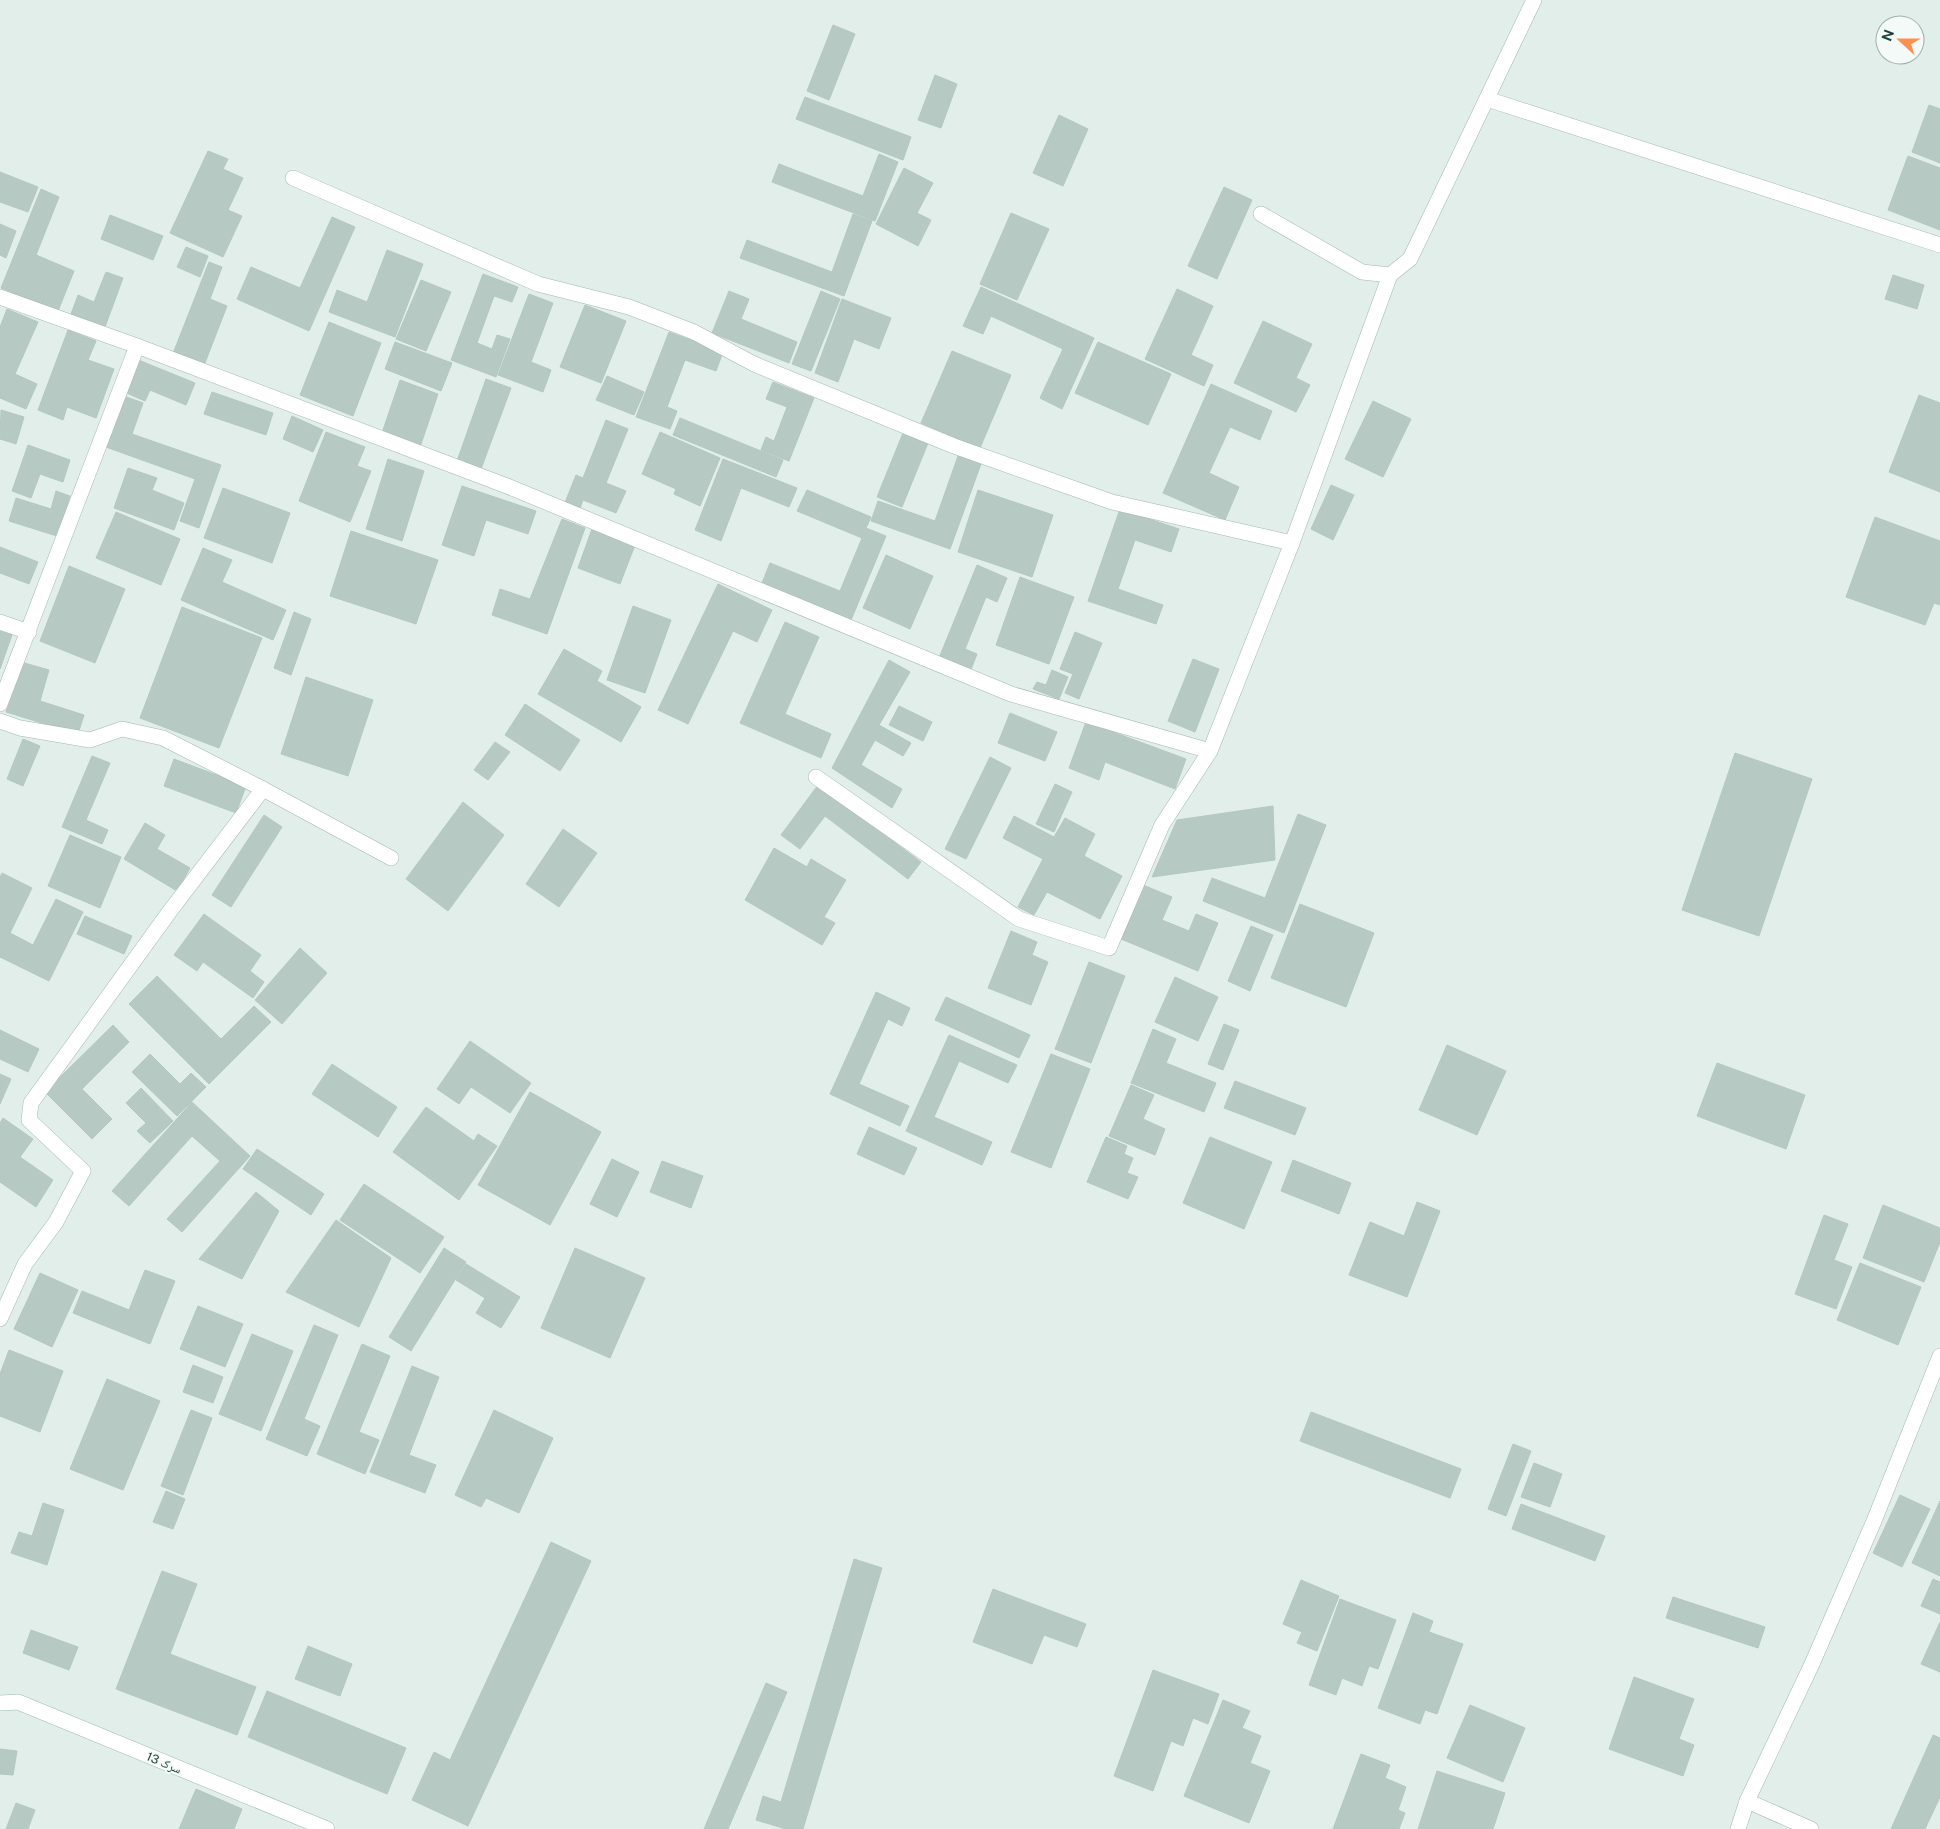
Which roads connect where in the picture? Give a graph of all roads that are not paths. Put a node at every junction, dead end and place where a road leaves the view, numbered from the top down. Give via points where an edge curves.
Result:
1 (1534, 0) edge
2 (1487, 99) junction
3 (293, 178) dead end
4 (1261, 214) dead end
5 (1940, 245) edge
6 (1390, 275) junction
7 (0, 297) edge
8 (137, 346) junction
9 (1292, 543) junction
10 (0, 622) edge
11 (29, 632) junction
12 (0, 704) edge
13 (0, 721) edge
14 (1210, 751) junction
15 (816, 777) dead end
16 (263, 789) junction
17 (391, 858) dead end
18 (0, 1319) edge
19 (1940, 1356) edge
20 (0, 1703) edge
21 (1747, 1801) junction
22 (327, 1829) edge
23 (1738, 1829) edge
24 (1811, 1829) edge

1 - 2 street
2 - 5 street
2 - 6 street via 1410,259
3 - 9 street via 538,284 629,307 694,332 754,364 954,446 1112,502
4 - 6 street via 1362,272
6 - 9 street
7 - 8 street
8 - 11 street
8 - 14 street via 507,486 1011,694
9 - 14 street
10 - 11 street
11 - 12 street
13 - 16 street via 20,728 90,740 122,729 163,738
14 - 15 street via 1162,825 1109,948 1019,919
16 - 17 street
16 - 18 street via 31,1103 29,1120 83,1171 56,1222 25,1264
19 - 21 street via 1812,1664
20 - 22 street, سرک 13 via 18,1702
21 - 23 street
21 - 24 street

